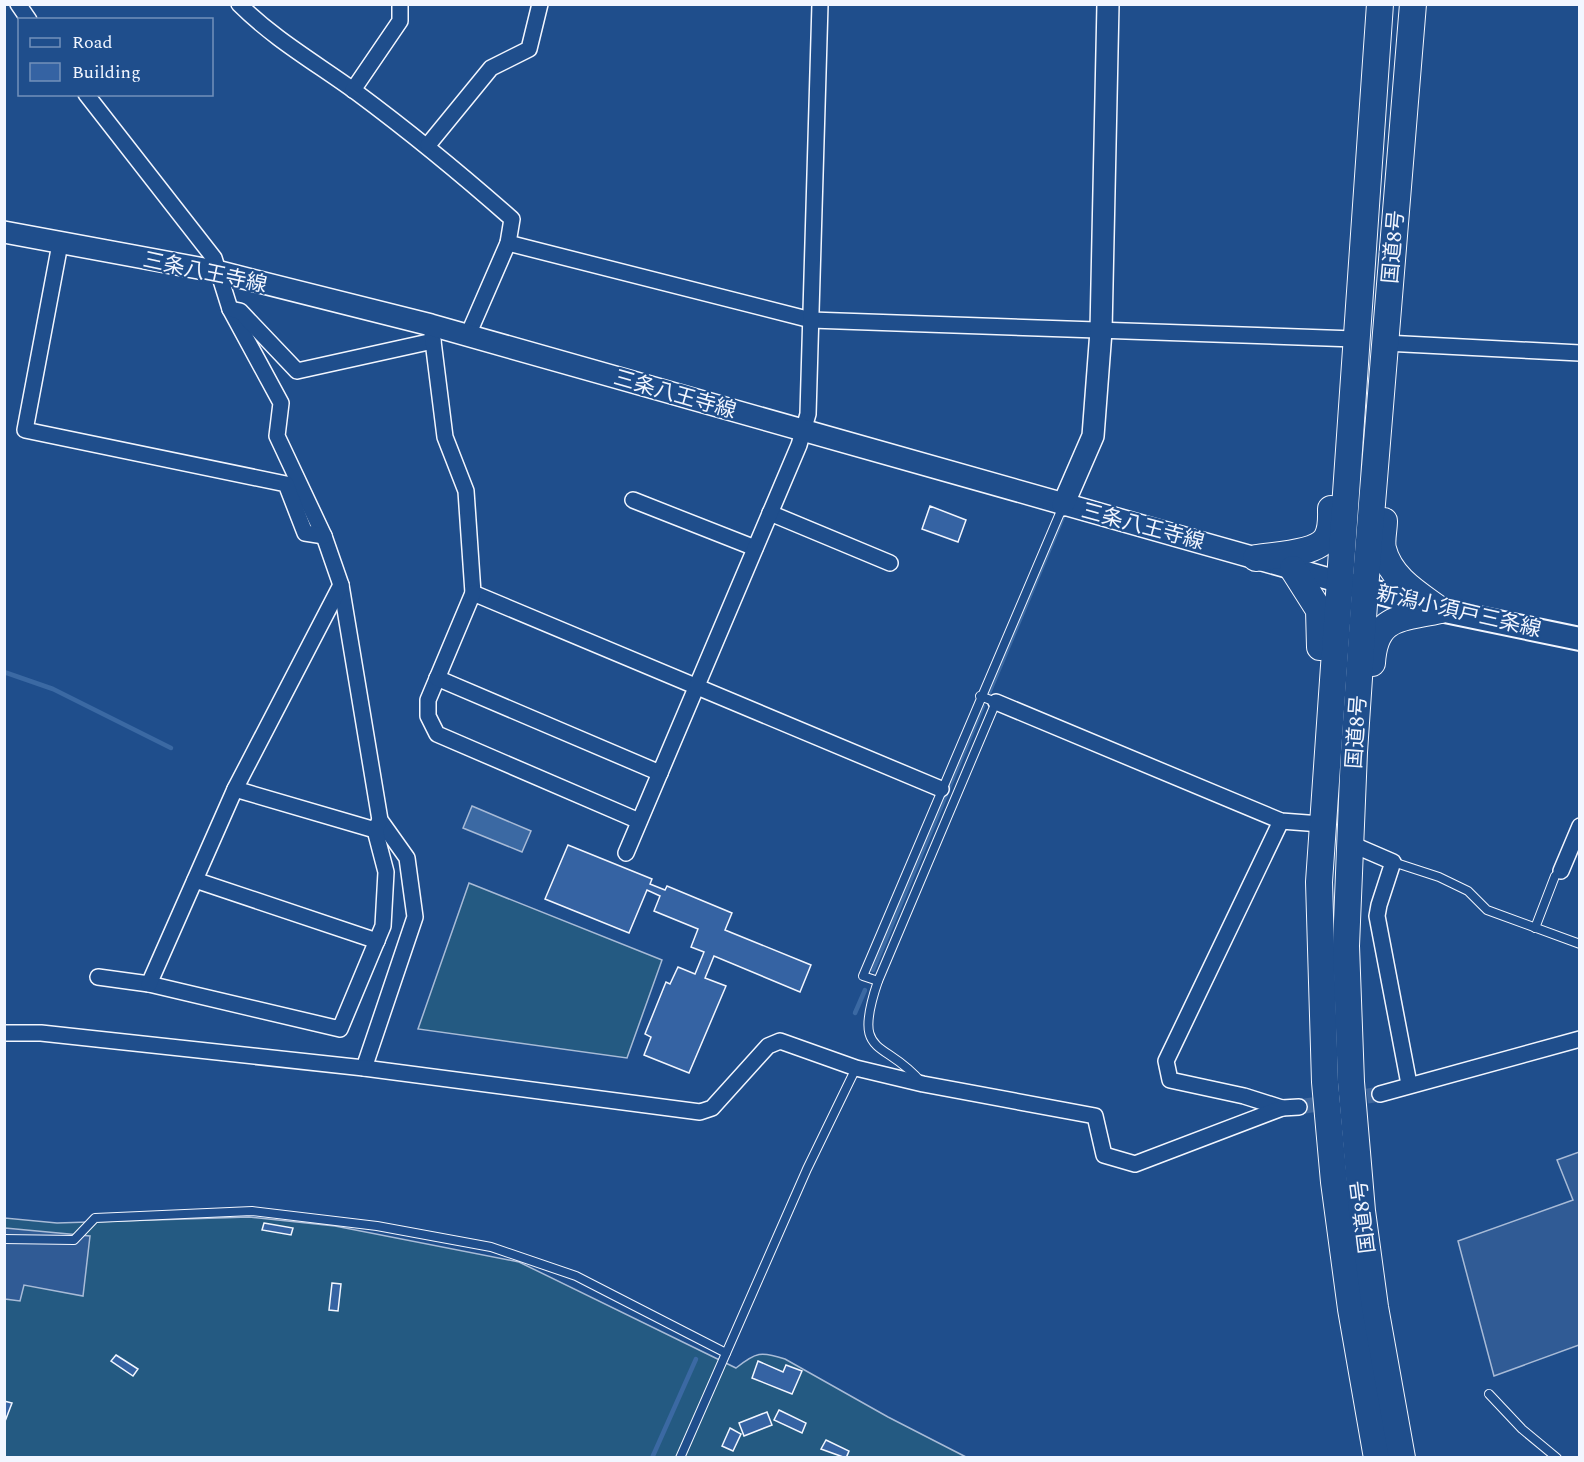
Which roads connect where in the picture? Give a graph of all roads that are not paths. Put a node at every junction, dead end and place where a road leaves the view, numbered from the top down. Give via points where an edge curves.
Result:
1 (18, 4) edge
2 (239, 4) edge
3 (400, 4) edge
4 (540, 4) edge
5 (820, 4) edge
6 (1108, 4) edge
7 (1380, 4) edge
8 (1413, 4) edge
9 (28, 18) edge
10 (353, 90) junction
11 (88, 96) edge
12 (428, 145) junction
13 (4, 232) edge
14 (508, 243) junction
15 (60, 244) junction
16 (220, 272) junction
17 (230, 309) junction
18 (811, 320) junction
19 (1101, 331) junction
20 (432, 333) junction
21 (468, 334) junction
22 (1354, 339) junction
23 (1385, 343) junction
24 (1580, 352) edge
25 (1351, 408) junction
26 (804, 430) junction
27 (1377, 445) junction
28 (633, 500) dead end
29 (1063, 505) junction
30 (770, 513) junction
31 (324, 536) junction
32 (755, 548) junction
33 (1256, 558) junction
34 (890, 562) dead end
35 (1293, 569) junction
36 (1340, 582) junction
37 (341, 585) junction
38 (1365, 589) junction
39 (473, 593) junction
40 (1440, 610) junction
41 (1580, 639) edge
42 (437, 678) junction
43 (695, 687) junction
44 (980, 696) junction
45 (996, 702) junction
46 (1329, 713) junction
47 (1354, 752) junction
48 (660, 772) junction
49 (235, 789) junction
50 (941, 789) junction
51 (639, 821) junction
52 (1281, 821) junction
53 (1321, 824) junction
54 (378, 825) junction
55 (1580, 826) edge
56 (1349, 843) junction
57 (626, 853) dead end
58 (1394, 862) junction
59 (1561, 871) joint
60 (195, 880) junction
61 (1534, 928) junction
62 (376, 941) junction
63 (1580, 944) edge
64 (98, 977) dead end
65 (878, 981) junction
66 (149, 984) junction
67 (4, 1032) edge
68 (1580, 1039) edge
69 (364, 1068) junction
70 (856, 1068) junction
71 (923, 1084) junction
72 (1409, 1084) junction
73 (1380, 1094) tunnel mouth
74 (1299, 1107) tunnel mouth
75 (1282, 1108) junction
76 (4, 1239) edge
77 (726, 1353) junction
78 (1489, 1394) dead end
79 (680, 1458) edge
80 (1377, 1458) edge
81 (1402, 1458) edge
82 (1557, 1458) edge

1 - 9 street
2 - 10 street via 262,28
3 - 10 street via 400,21
4 - 12 street via 529,49 491,68
5 - 18 street
6 - 19 main road
7 - 22 highway, 国道8号
8 - 23 highway, 国道8号
10 - 12 street
11 - 16 street via 214,258
12 - 14 street via 512,219
13 - 15 main road, 三条八王寺線
14 - 18 street
14 - 21 street
15 - 16 main road, 三条八王寺線
15 - 31 street via 25,430 286,484 305,533
16 - 17 street
16 - 20 main road, 三条八王寺線
17 - 20 street via 240,311 297,370
17 - 31 street via 281,403 277,436
18 - 19 street
18 - 26 street
19 - 22 street
19 - 29 main road via 1093,436
20 - 21 main road, 三条八王寺線
20 - 39 street via 445,437 466,490
21 - 26 main road, 三条八王寺線
22 - 25 highway, 国道8号
23 - 24 street
23 - 27 highway, 国道8号
25 - 33 highway via 1335,457 1327,538 1299,552
25 - 36 highway, 国道8号
26 - 29 main road, 三条八王寺線
26 - 30 street
27 - 38 highway, 国道8号
27 - 40 highway via 1385,473 1383,548 1403,582
28 - 32 street
29 - 33 main road, 三条八王寺線
29 - 44 lane
30 - 32 street
30 - 34 street
31 - 37 street
32 - 43 street
33 - 35 main road, 三条八王寺線
35 - 36 main road, 三条八王寺線
35 - 46 highway via 1319,610 1322,623 1318,694
36 - 38 main road, 新潟小須戸三条線
36 - 46 highway, 国道8号
37 - 49 street
37 - 54 street
38 - 40 main road, 新潟小須戸三条線
38 - 47 highway, 国道8号
39 - 42 street
39 - 43 street
40 - 41 main road, 新潟小須戸三条線
40 - 47 highway via 1393,622 1376,637 1367,730
42 - 48 street
42 - 51 street via 428,700 428,716 437,734
43 - 48 street
43 - 50 street
44 - 45 lane
44 - 50 lane
45 - 52 street
45 - 65 lane
46 - 53 highway, 国道8号
47 - 56 highway, 国道8号
48 - 51 street
49 - 54 street
49 - 60 street
50 - 65 lane via 863,976
51 - 57 street
52 - 53 street
52 - 75 street via 1166,1061 1170,1080
53 - 80 highway, 国道8号 via 1325,1082 1351,1309
54 - 62 street via 386,872 383,926
54 - 69 street via 407,858 415,917
55 - 59 street
56 - 58 street
56 - 81 highway, 国道8号 via 1346,946 1358,1172 1369,1267
58 - 61 lane via 1449,882 1468,891 1487,910
58 - 72 street via 1377,915
59 - 61 lane via 1555,876
60 - 62 street
60 - 66 street
61 - 63 lane
62 - 66 street via 340,1029
64 - 66 street
65 - 71 lane via 869,1019 870,1039 912,1070
67 - 69 street
68 - 72 street
69 - 70 street via 700,1112 712,1108 768,1046 780,1041
70 - 71 street
70 - 77 lane
71 - 75 street via 1095,1116 1104,1155 1135,1164
72 - 73 street
74 - 75 street
76 - 77 lane via 74,1240 95,1218 252,1211 377,1226 491,1247 576,1276
77 - 79 lane
78 - 82 lane

